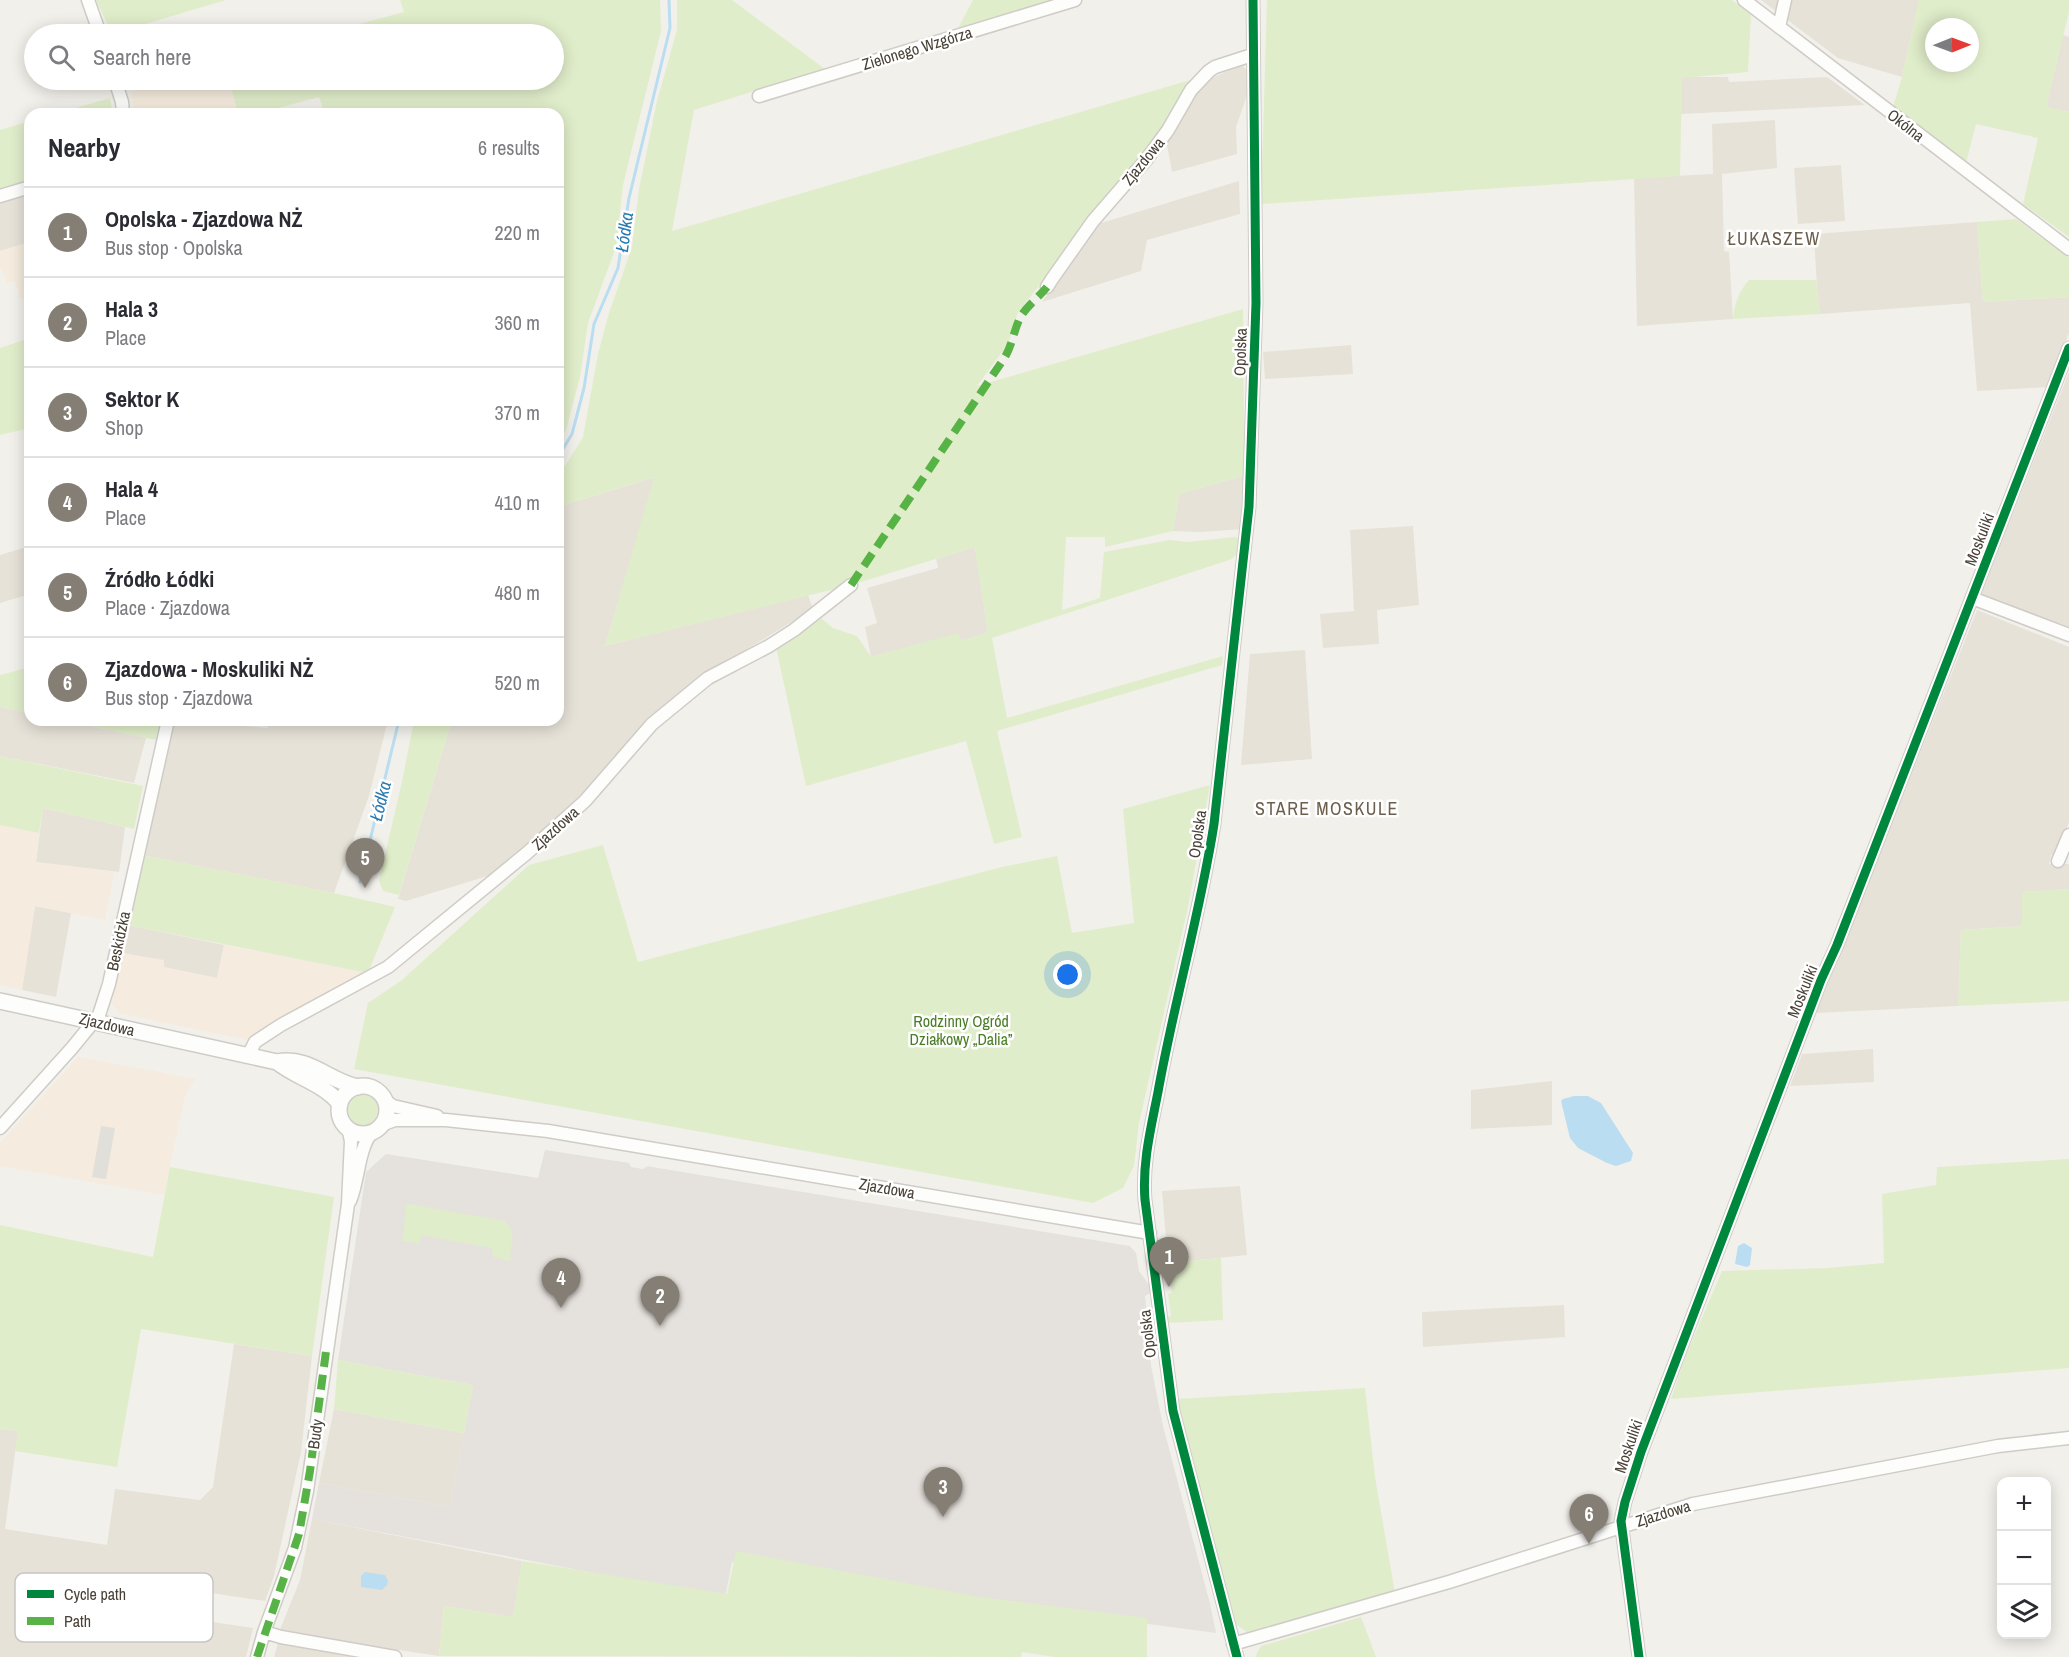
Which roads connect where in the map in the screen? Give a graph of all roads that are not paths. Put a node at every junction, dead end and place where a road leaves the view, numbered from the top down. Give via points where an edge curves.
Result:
1 (88, 0) edge
2 (1074, 0) edge
3 (1253, 0) edge
4 (1744, 0) edge
5 (1785, 0) edge
6 (96, 24) edge
7 (1779, 27) junction
8 (1252, 55) junction
9 (118, 90) edge
10 (759, 96) dead end
11 (122, 108) edge
12 (24, 189) edge
13 (0, 196) edge
14 (2069, 249) edge
15 (1047, 287) dead end
16 (2069, 348) edge
17 (851, 585) dead end
18 (1972, 598) junction
19 (2069, 635) edge
20 (167, 726) edge
21 (2069, 835) edge
22 (2058, 861) dead end
23 (0, 1001) edge
24 (93, 1021) junction
25 (248, 1056) junction
26 (277, 1062) junction
27 (358, 1086) junction
28 (384, 1100) junction
29 (340, 1104) junction
30 (446, 1120) junction
31 (0, 1128) edge
32 (348, 1128) junction
33 (377, 1128) junction
34 (348, 1204) junction
35 (1150, 1233) junction
36 (2069, 1438) edge
37 (1622, 1526) junction
38 (264, 1632) junction
39 (1233, 1644) junction
40 (257, 1657) edge
41 (395, 1657) edge
42 (1238, 1657) edge
43 (1639, 1657) edge

1 - 6 street
2 - 10 street, Zielonego Wzgórza
3 - 8 street, Opolska
4 - 7 street, Okólna
5 - 7 street
7 - 14 street, Okólna
8 - 15 street, Zjazdowa via 1215,67 1191,90 1168,130 1093,221
8 - 35 street, Opolska via 1256,303 1249,507 1206,875 1162,1065 1144,1169
9 - 11 street
12 - 13 street
16 - 18 street, Moskuliki
17 - 25 street, Zjazdowa via 794,630 708,678 652,724 585,801 388,967 273,1030 255,1042
18 - 19 street
18 - 37 street, Moskuliki via 1662,1395 1625,1502
20 - 24 street, Beskidzka via 109,984
21 - 22 street
23 - 24 street, Zjazdowa
24 - 25 street, Zjazdowa
24 - 31 street, Beskidzka
25 - 26 street, Zjazdowa
26 - 27 street, Zjazdowa via 303,1063
26 - 29 street, Zjazdowa via 317,1085
27 - 28 street via 374,1089
27 - 29 street
28 - 30 street, Zjazdowa
28 - 33 street via 387,1110
29 - 32 street via 341,1120
30 - 33 street, Zjazdowa via 395,1120
30 - 35 street, Zjazdowa via 565,1134
32 - 33 street via 362,1133
32 - 34 street, Budy
33 - 34 street, Budy via 365,1143 356,1189
34 - 38 street, Budy via 301,1525
35 - 39 street, Opolska via 1173,1411
36 - 37 street, Zjazdowa via 1998,1446 1709,1500
37 - 39 street, Zjazdowa via 1427,1589
37 - 43 street, Moskuliki
38 - 40 street, Budy
38 - 41 street
39 - 42 street, Opolska

